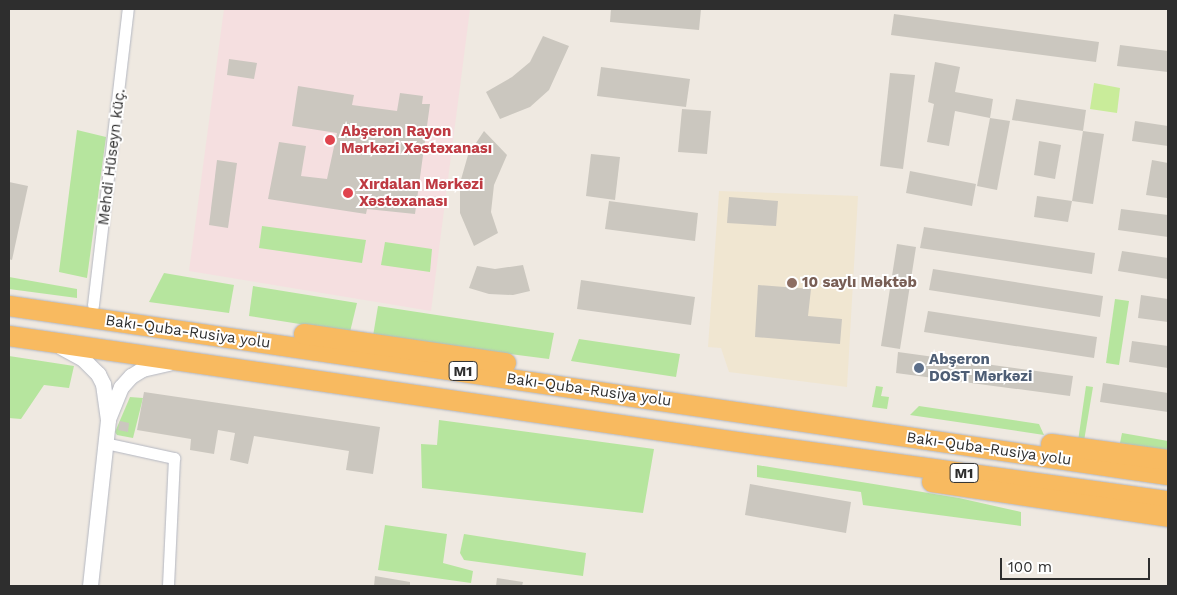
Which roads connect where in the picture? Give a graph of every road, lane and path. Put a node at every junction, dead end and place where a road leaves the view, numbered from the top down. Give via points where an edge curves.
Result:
1 (128, 9) edge
2 (9, 295) edge
3 (93, 305) junction
4 (9, 306) edge
5 (9, 336) edge
6 (49, 342) junction
7 (178, 361) junction
8 (108, 420) junction
9 (105, 443) junction
10 (759, 445) junction
11 (1168, 460) edge
12 (1168, 475) edge
13 (1168, 500) edge
14 (1168, 517) edge
15 (90, 586) edge
16 (168, 586) edge

1 - 3 street, Mehdi Hüseyn küç.
2 - 3 highway
3 - 11 highway
4 - 12 highway, Bakı-Quba-Rusiya yolu / M1
5 - 6 highway, Bakı-Quba-Rusiya yolu / M1
6 - 7 highway, Bakı-Quba-Rusiya yolu / M1
6 - 8 street via 82,358 98,374 103,384
7 - 8 street via 142,369 130,376 121,387
7 - 10 highway, Bakı-Quba-Rusiya yolu / M1
8 - 9 street
9 - 15 street
9 - 16 street via 174,458
10 - 13 highway, Bakı-Quba-Rusiya yolu / M1
10 - 14 highway via 871,472

